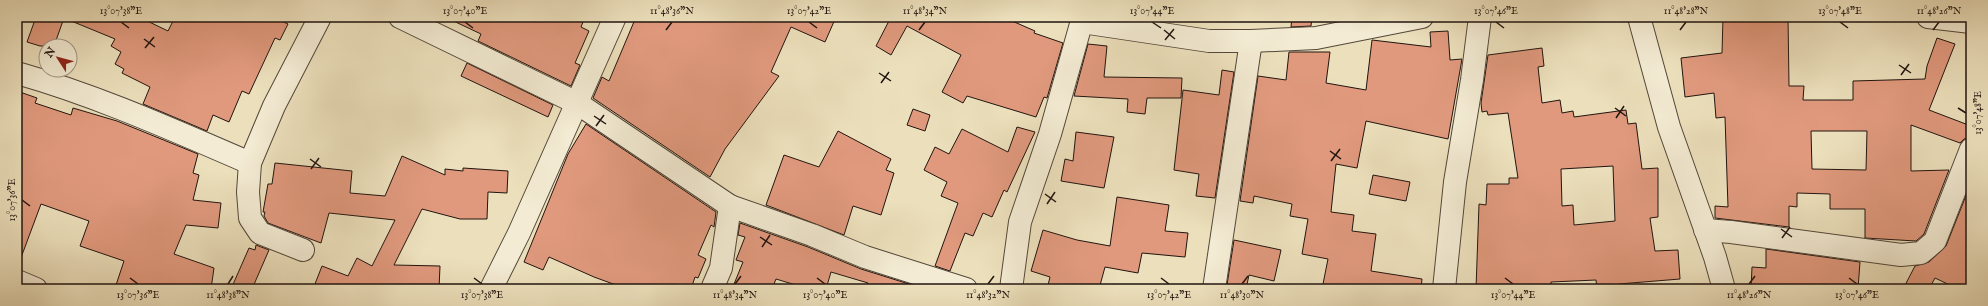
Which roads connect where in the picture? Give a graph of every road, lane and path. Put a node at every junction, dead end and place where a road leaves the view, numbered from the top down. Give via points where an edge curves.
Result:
1 (320, 17) edge
2 (400, 17) edge
3 (615, 17) edge
4 (1422, 17) edge
5 (1480, 17) edge
6 (1639, 17) edge
7 (1928, 17) edge
8 (1083, 20) edge
9 (1971, 22) edge
10 (1251, 41) junction
11 (17, 73) edge
12 (577, 103) junction
13 (1971, 149) edge
14 (250, 162) junction
15 (730, 206) junction
16 (1705, 230) junction
17 (303, 250) dead end
18 (17, 281) edge
19 (36, 289) edge
20 (491, 289) edge
21 (712, 289) edge
22 (966, 289) edge
23 (1011, 289) edge
24 (1214, 289) edge
25 (1444, 289) edge
26 (1724, 289) edge

1 - 14 street via 274,106
2 - 12 street
3 - 12 street
4 - 10 street via 1316,38
5 - 25 street via 1455,182
6 - 16 street via 1669,127
7 - 9 street
8 - 10 street via 1208,41
8 - 23 street via 1050,134 1020,222
10 - 24 street
11 - 14 street via 67,87 115,105
12 - 15 street
12 - 20 street
13 - 16 street via 1935,241 1921,253 1901,255
14 - 17 street via 250,218 260,233
15 - 21 street via 721,268
15 - 22 street via 865,257
16 - 26 street
18 - 19 street

